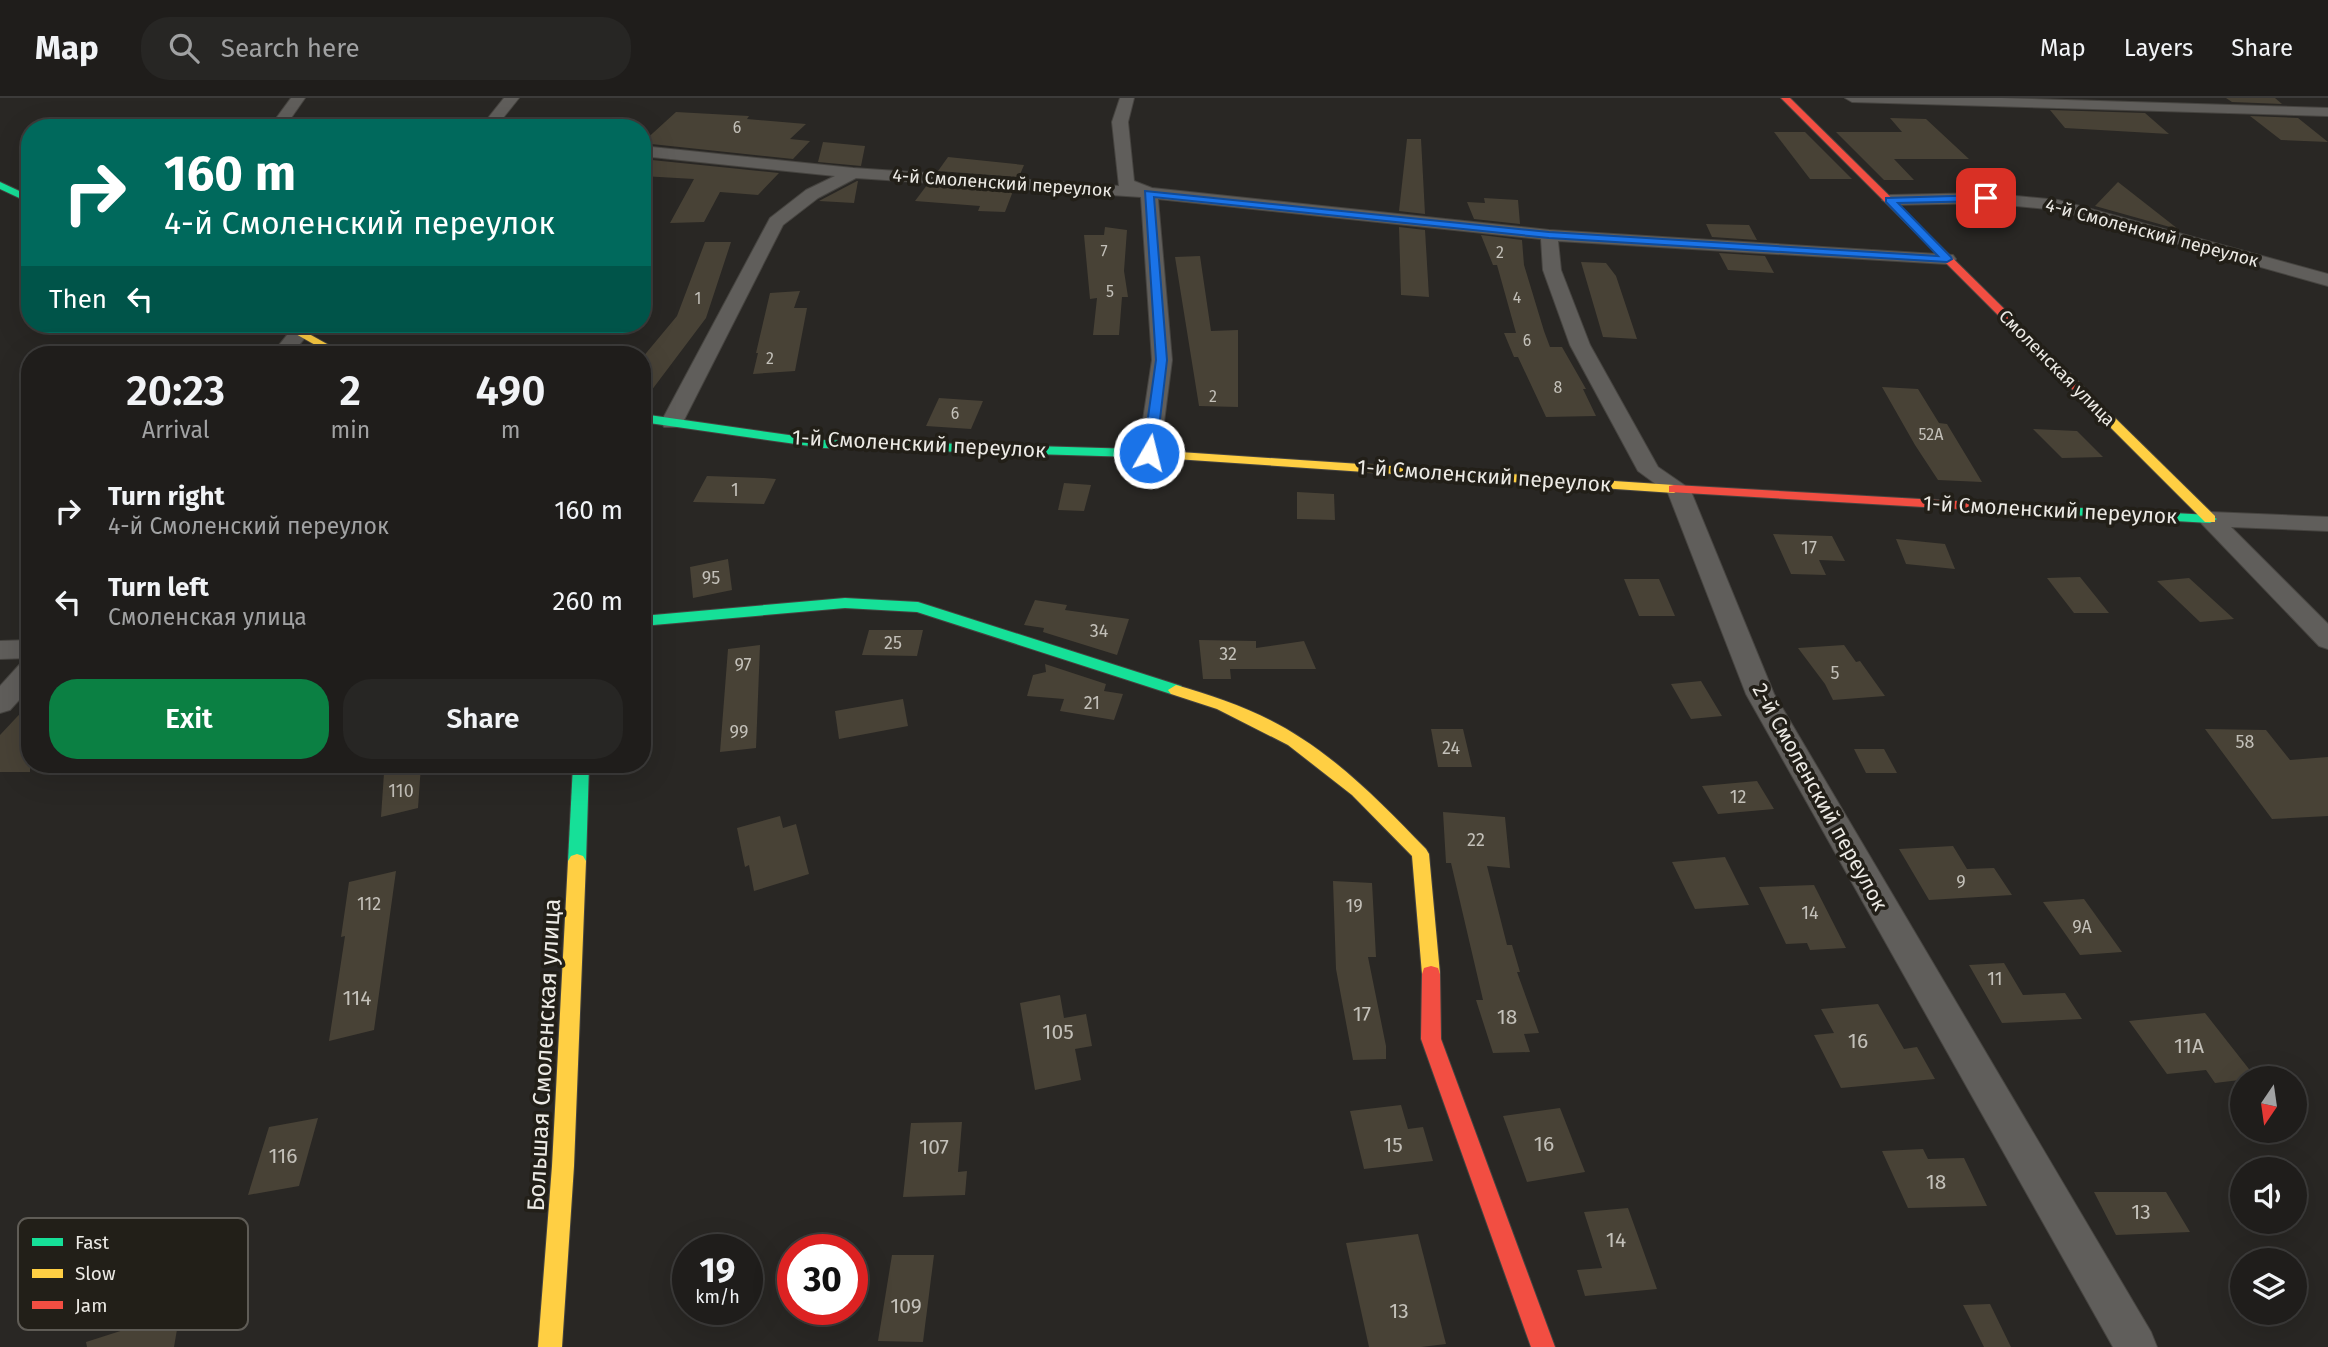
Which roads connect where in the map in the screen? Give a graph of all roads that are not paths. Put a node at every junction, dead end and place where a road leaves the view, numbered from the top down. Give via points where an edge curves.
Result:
1 (298, 98) edge
2 (512, 98) edge
3 (1127, 98) edge
4 (1785, 98) edge
5 (1852, 98) edge
6 (2328, 112) edge
7 (283, 119) edge
8 (494, 119) edge
9 (651, 152) edge
10 (853, 173) junction
11 (0, 185) edge
12 (1149, 193) junction
13 (21, 196) edge
14 (1890, 200) junction
15 (1549, 235) junction
16 (1947, 259) junction
17 (2328, 280) edge
18 (307, 333) edge
19 (327, 346) edge
20 (651, 419) edge
21 (672, 422) junction
22 (1149, 453) junction
23 (1678, 489) junction
24 (2210, 519) junction
25 (2328, 524) edge
26 (651, 620) edge
27 (2328, 640) edge
28 (21, 649) edge
29 (0, 650) edge
30 (21, 681) edge
31 (0, 704) edge
32 (581, 773) edge
33 (550, 1347) edge
34 (1543, 1347) edge
35 (2136, 1347) edge

1 - 7 street
2 - 8 street
3 - 12 street via 1120,122 1126,184
4 - 14 street, Смоленская улица
5 - 6 street
9 - 10 street, 4-й Смоленский переулок
10 - 12 street, 4-й Смоленский переулок
10 - 21 street via 812,194 776,222
11 - 13 street
12 - 15 street, 4-й Смоленский переулок
12 - 22 street via 1162,360
14 - 16 street, Смоленская улица
14 - 17 street, 4-й Смоленский переулок via 1986,198 2058,205
15 - 16 street, 4-й Смоленский переулок
15 - 23 street via 1552,270 1580,345 1649,471
16 - 24 street, Смоленская улица
18 - 19 street
20 - 21 street, 1-й Смоленский переулок
21 - 22 street, 1-й Смоленский переулок via 824,444
22 - 23 street, 1-й Смоленский переулок
23 - 24 street, 1-й Смоленский переулок
23 - 35 street, 2-й Смоленский переулок via 1760,694
24 - 25 street, 1-й Смоленский переулок
24 - 27 street, Смоленская улица
26 - 34 street via 845,603 918,607 1222,705 1294,741 1358,791 1420,854 1431,951 1431,1039
28 - 29 street
30 - 31 street
32 - 33 street, Большая Смоленская улица

